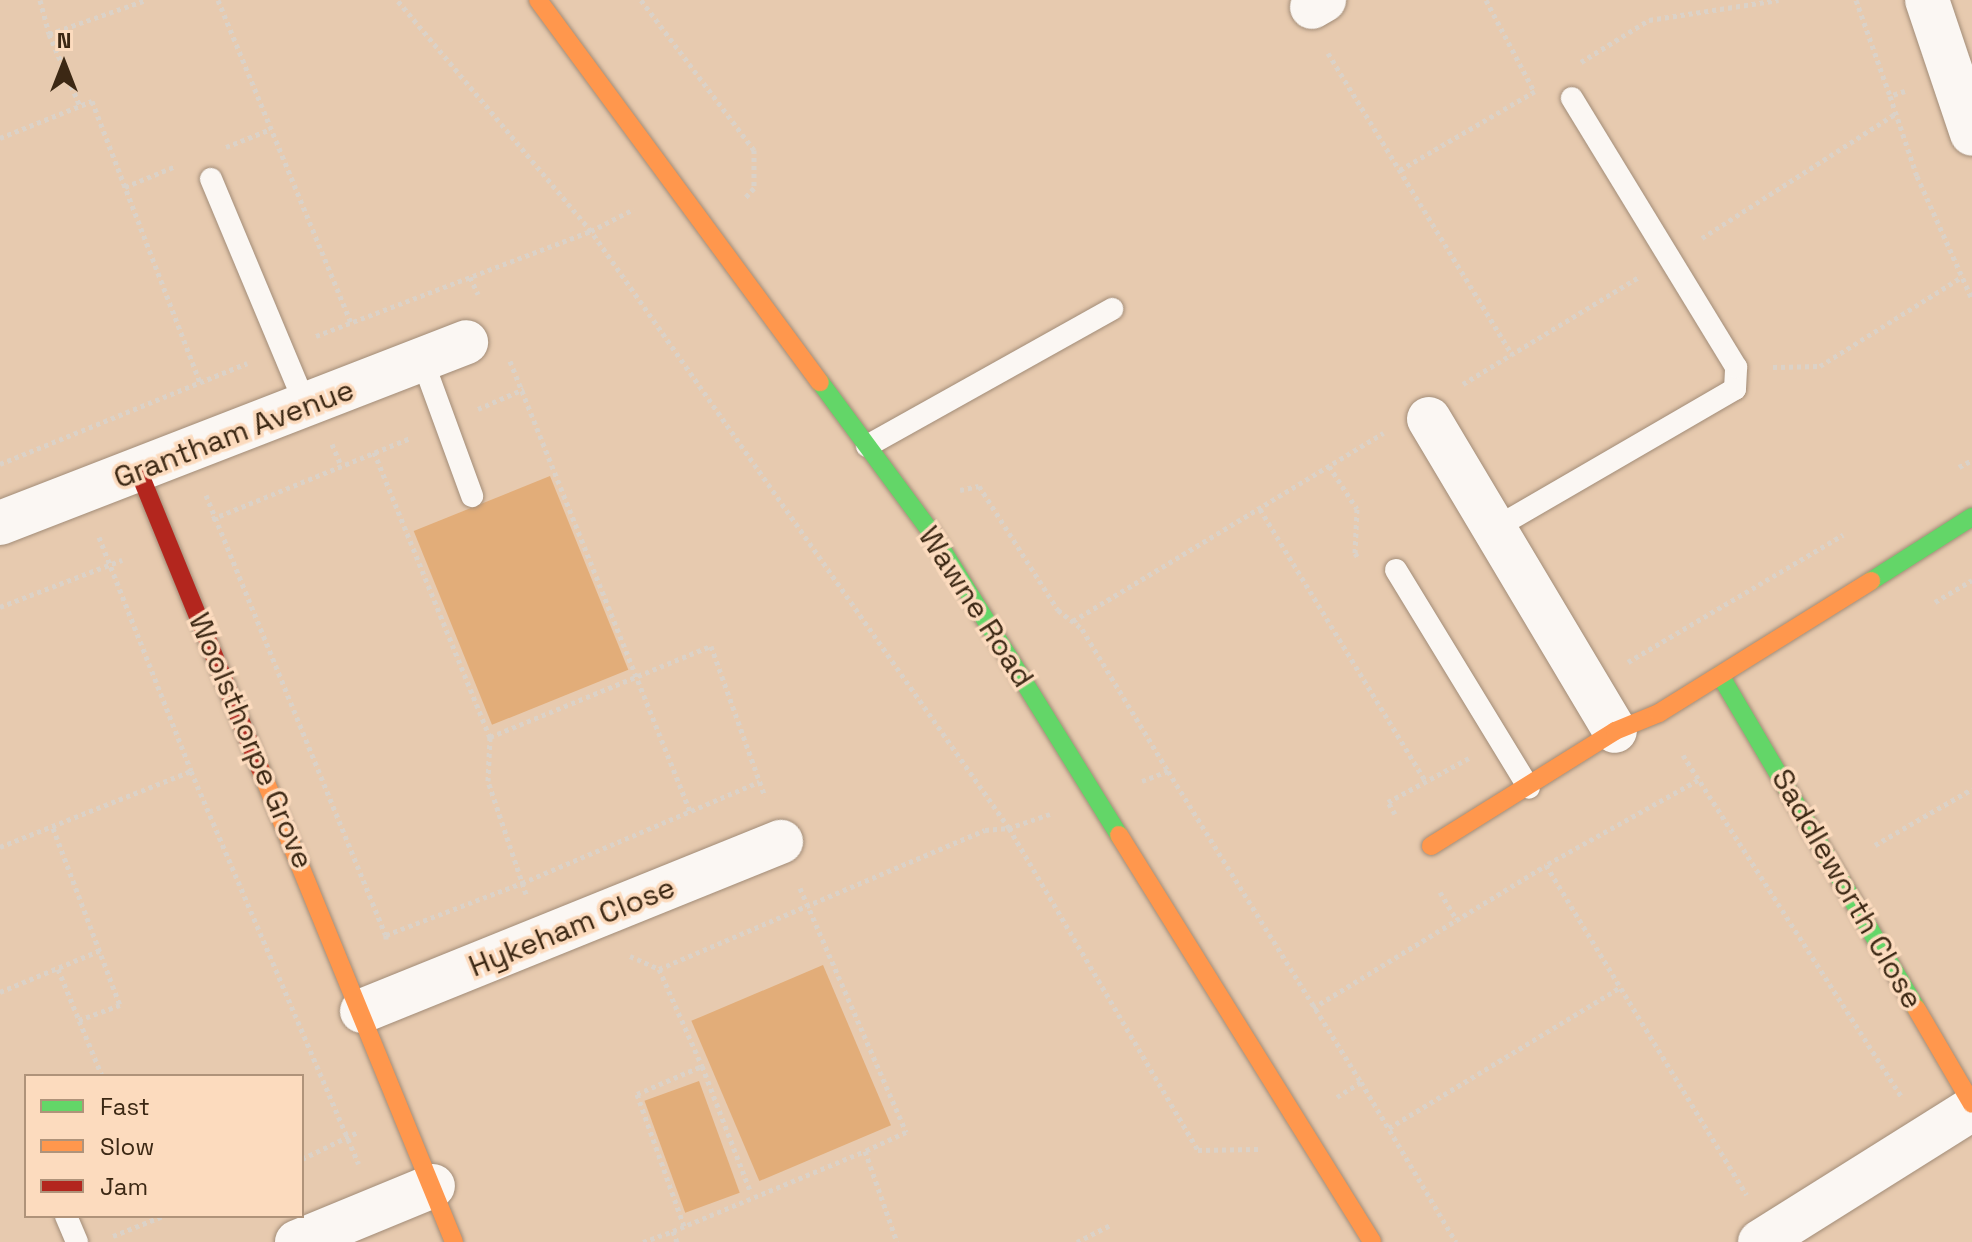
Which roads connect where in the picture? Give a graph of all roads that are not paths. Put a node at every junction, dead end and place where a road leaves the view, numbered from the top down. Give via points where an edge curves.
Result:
1 (538, 0) edge
2 (1927, 0) edge
3 (1572, 98) dead end
4 (1972, 134) edge
5 (211, 179) dead end
6 (1112, 309) dead end
7 (484, 331) road end
8 (422, 359) junction
9 (306, 406) junction
10 (1411, 423) road end
11 (867, 446) junction
12 (139, 472) junction
13 (472, 496) dead end
14 (1972, 517) edge
15 (0, 523) edge
16 (1497, 527) junction
17 (1396, 570) road end
18 (1720, 675) junction
19 (1615, 731) junction
20 (1529, 788) junction
21 (781, 842) dead end
22 (1431, 846) dead end
23 (362, 1011) junction
24 (1972, 1106) edge
25 (433, 1186) junction
26 (67, 1218) edge
27 (77, 1242) edge
28 (297, 1242) edge
29 (454, 1242) edge
30 (1372, 1242) edge
31 (1762, 1242) edge

1 - 11 street, Wawne Road
2 - 4 street
3 - 16 lane via 1736,367 1735,389
5 - 9 lane
6 - 11 lane
7 - 8 street, Grantham Avenue
8 - 9 street, Grantham Avenue
8 - 13 lane
9 - 12 street, Grantham Avenue
10 - 16 street
11 - 30 street, Wawne Road via 1097,798
12 - 15 street, Grantham Avenue
12 - 23 street, Woolsthorpe Grove
14 - 18 street
16 - 19 street
17 - 20 lane
18 - 19 street via 1659,713
18 - 24 street, Saddleworth Close
19 - 20 street
20 - 22 street
21 - 23 street, Hykeham Close
23 - 25 street, Woolsthorpe Grove
24 - 31 street, Saddleworth Close
25 - 28 street
25 - 29 street, Woolsthorpe Grove
26 - 27 lane

